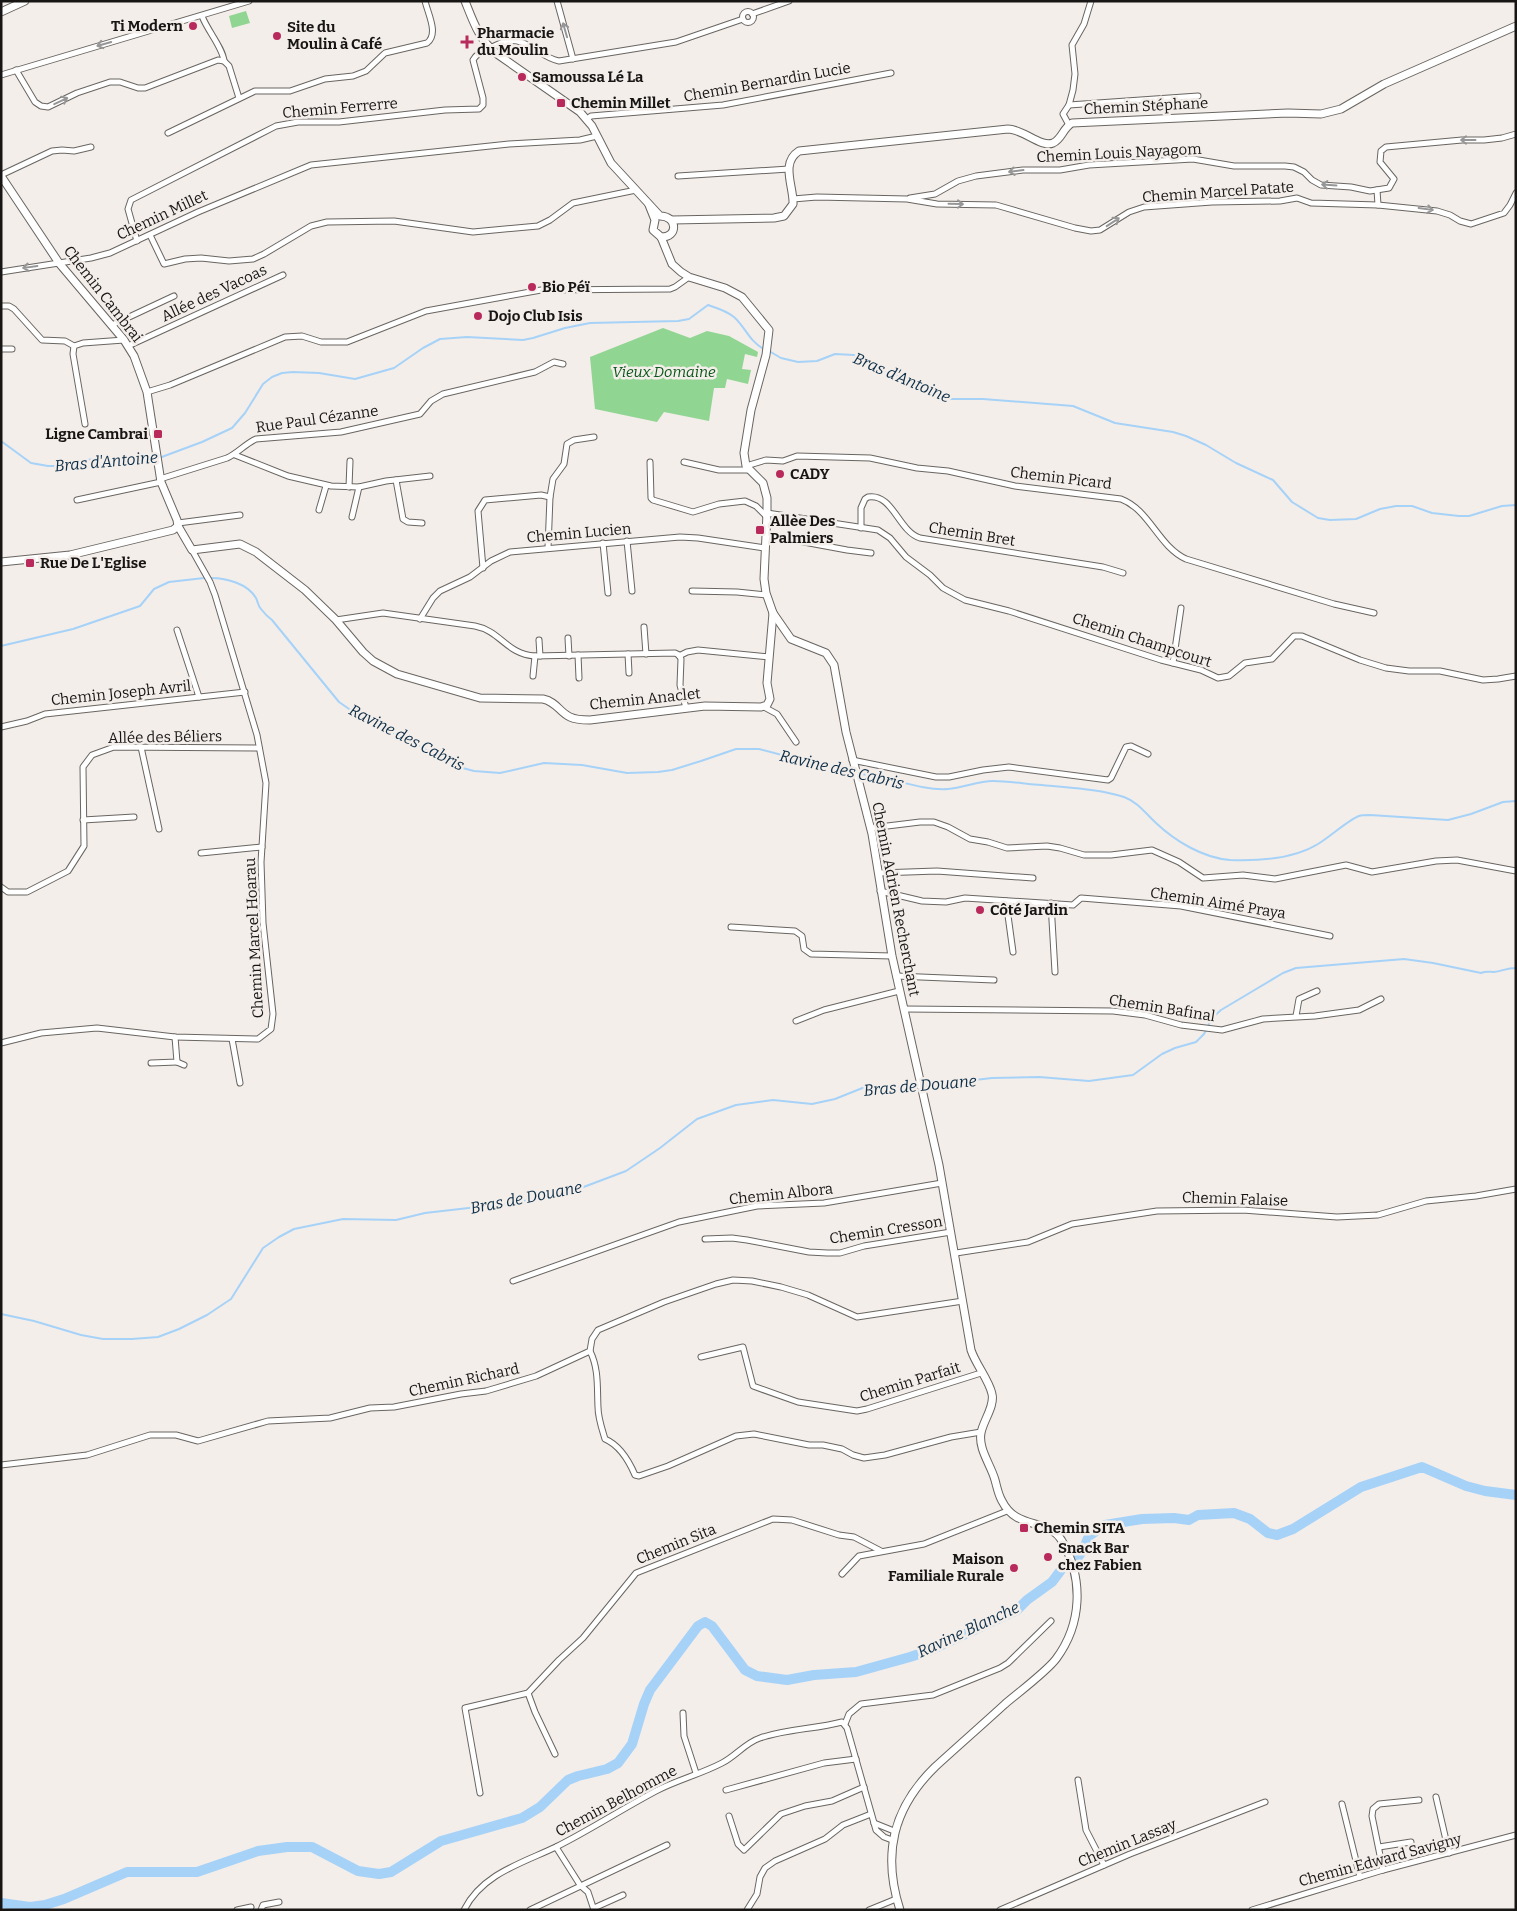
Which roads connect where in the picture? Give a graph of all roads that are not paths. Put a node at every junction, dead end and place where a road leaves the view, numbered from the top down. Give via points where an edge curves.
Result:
1 (25, 1) edge
2 (249, 1) edge
3 (425, 1) edge
4 (465, 1) edge
5 (557, 1) edge
6 (789, 1) edge
7 (1091, 1) edge
8 (1, 12) edge
9 (202, 16) junction
10 (1516, 26) edge
11 (489, 48) junction
12 (573, 59) junction
13 (224, 61) junction
14 (16, 70) junction
15 (891, 73) dead end
16 (1, 75) edge
17 (1198, 96) dead end
18 (239, 98) junction
19 (1069, 105) junction
20 (587, 119) junction
21 (1069, 125) junction
22 (168, 133) dead end
23 (1516, 134) edge
24 (597, 136) junction
25 (91, 147) dead end
26 (789, 169) junction
27 (1, 176) edge
28 (678, 176) dead end
29 (636, 190) junction
30 (1377, 190) junction
31 (1516, 193) edge
32 (907, 198) junction
33 (794, 199) junction
34 (1378, 205) junction
35 (658, 218) junction
36 (673, 223) junction
37 (150, 235) junction
38 (664, 237) junction
39 (137, 241) junction
40 (59, 263) junction
41 (1, 272) edge
42 (283, 275) dead end
43 (688, 276) junction
44 (174, 296) dead end
45 (1, 306) edge
46 (112, 325) junction
47 (126, 343) junction
48 (74, 346) junction
49 (1, 349) edge
50 (12, 349) dead end
51 (563, 364) dead end
52 (147, 392) junction
53 (85, 424) dead end
54 (594, 438) dead end
55 (235, 455) junction
56 (350, 461) dead end
57 (650, 462) dead end
58 (684, 462) dead end
59 (748, 468) junction
60 (430, 476) dead end
61 (161, 480) junction
62 (396, 480) junction
63 (326, 486) junction
64 (349, 487) junction
65 (359, 487) junction
66 (550, 497) junction
67 (77, 500) dead end
68 (319, 510) dead end
69 (240, 515) dead end
70 (767, 515) junction
71 (352, 517) dead end
72 (422, 523) dead end
73 (178, 525) junction
74 (861, 528) junction
75 (766, 535) junction
76 (628, 541) junction
77 (603, 543) junction
78 (548, 548) junction
79 (765, 548) junction
80 (192, 550) junction
81 (871, 553) dead end
82 (1, 562) edge
83 (483, 568) junction
84 (1123, 573) dead end
85 (208, 579) joint
86 (632, 591) dead end
87 (692, 591) dead end
88 (608, 593) dead end
89 (767, 595) junction
90 (1181, 608) dead end
91 (773, 612) junction
92 (1374, 613) dead end
93 (420, 619) junction
94 (336, 620) junction
95 (644, 628) dead end
96 (177, 630) dead end
97 (568, 638) dead end
98 (539, 640) dead end
99 (628, 654) junction
100 (646, 654) junction
101 (578, 655) junction
102 (538, 656) junction
103 (569, 656) junction
104 (680, 656) junction
105 (769, 656) junction
106 (1173, 663) junction
107 (628, 673) dead end
108 (533, 676) dead end
109 (1516, 676) edge
110 (579, 678) dead end
111 (244, 692) junction
112 (198, 697) junction
113 (764, 707) junction
114 (686, 708) junction
115 (1, 727) edge
116 (796, 742) dead end
117 (141, 747) junction
118 (259, 748) junction
119 (1148, 754) dead end
120 (853, 762) junction
121 (134, 817) dead end
122 (83, 820) junction
123 (871, 828) junction
124 (159, 829) dead end
125 (262, 847) junction
126 (201, 853) dead end
127 (1516, 871) edge
128 (879, 873) junction
129 (1033, 878) dead end
130 (1, 887) edge
131 (880, 891) junction
132 (1006, 901) junction
133 (1051, 903) junction
134 (731, 927) dead end
135 (1330, 936) dead end
136 (1013, 952) dead end
137 (892, 956) junction
138 (1055, 972) dead end
139 (896, 976) junction
140 (994, 980) dead end
141 (899, 991) junction
142 (1317, 991) dead end
143 (1381, 999) dead end
144 (904, 1009) junction
145 (1296, 1016) junction
146 (796, 1021) dead end
147 (176, 1037) junction
148 (232, 1039) junction
149 (1, 1042) edge
150 (177, 1062) junction
151 (151, 1063) dead end
152 (184, 1065) dead end
153 (240, 1083) dead end
154 (942, 1183) junction
155 (1516, 1189) edge
156 (951, 1232) junction
157 (705, 1239) dead end
158 (956, 1253) junction
159 (513, 1281) dead end
160 (963, 1300) junction
161 (590, 1351) junction
162 (701, 1357) dead end
163 (981, 1373) junction
164 (981, 1432) junction
165 (1, 1465) edge
166 (1007, 1511) junction
167 (881, 1551) junction
168 (842, 1574) dead end
169 (1051, 1621) dead end
170 (528, 1693) junction
171 (683, 1712) dead end
172 (846, 1726) junction
173 (555, 1754) dead end
174 (856, 1759) junction
175 (696, 1773) junction
176 (1078, 1780) dead end
177 (864, 1787) junction
178 (726, 1790) dead end
179 (480, 1793) dead end
180 (1436, 1797) dead end
181 (1418, 1800) dead end
182 (1265, 1802) dead end
183 (1342, 1804) dead end
184 (871, 1814) junction
185 (729, 1816) dead end
186 (874, 1823) junction
187 (894, 1832) junction
188 (1516, 1835) edge
189 (892, 1840) junction
190 (1411, 1842) dead end
191 (668, 1845) dead end
192 (1379, 1846) junction
193 (556, 1847) junction
194 (1449, 1853) junction
195 (1104, 1865) junction
196 (1383, 1870) junction
197 (1360, 1877) junction
198 (580, 1885) junction
199 (622, 1895) dead end
200 (896, 1899) junction
201 (279, 1902) dead end
202 (251, 1907) dead end
203 (594, 1909) edge
204 (237, 1910) edge
205 (262, 1910) edge
206 (464, 1910) edge
207 (530, 1910) edge
208 (747, 1910) edge
209 (869, 1910) edge
210 (900, 1910) edge
211 (1000, 1910) edge
212 (1252, 1910) edge

1 - 8 main road
2 - 9 street
3 - 18 street via 433,32 427,43 385,53 366,71 352,76 325,79 290,91 260,90
4 - 11 main road via 481,38
12 -> 5 street
6 - 12 street via 752,14 751,22 743,19 676,42
7 - 19 street via 1084,24 1072,44 1074,74
9 - 13 street
9 -> 14 street
10 - 21 main road, Chemin Stéphane via 1384,84 1332,112
11 - 12 street via 505,41 516,41 552,59
11 - 20 main road
11 - 39 street, Chemin Ferrerre via 476,54 472,60 483,98 480,109 276,126 131,200 128,209
14 -> 13 street via 35,102 48,107 110,82 141,88 218,60
13 - 18 street via 229,66
14 - 16 street
15 - 20 street, Chemin Bernardin Lucie via 740,102 591,116
17 - 19 street
18 - 22 street
19 - 21 street via 1063,114
20 - 24 main road
21 - 26 main road, Chemin Stéphane via 1057,140 1048,144 1008,129 799,152 790,160
23 -> 30 street via 1484,140 1386,147 1381,151 1380,162 1394,179 1389,188
24 - 29 main road via 611,164
24 - 37 street, Chemin Millet via 311,165
25 - 27 street via 74,152 52,151
26 - 28 street
26 - 33 main road
27 - 40 main road, Chemin Cambrai
29 - 35 main road
29 - 37 street via 573,202 538,226 483,232 394,221 318,223 259,257 234,261 201,258 164,264
30 -> 32 street, Chemin Louis Nayagom via 1321,185 1294,167 1234,166 1193,160 1089,165 976,176 958,181 935,194
30 - 34 street
34 -> 31 street, Chemin Marcel Patate via 1437,211 1471,224 1504,213
32 - 33 street, Chemin Marcel Patate
32 -> 34 street, Chemin Marcel Patate via 937,204 996,206 1091,231 1100,230 1129,212 1144,207 1296,198 1310,203
33 - 36 main road via 784,216 774,218 714,218
35 - 36 main road via 667,216
35 - 38 main road via 653,230
36 - 38 main road via 671,234
37 - 39 street, Chemin Millet
38 - 43 main road via 672,264
39 - 40 street, Chemin Millet via 100,256
40 -> 41 street, Chemin Millet
40 - 46 main road, Chemin Cambrai
42 - 47 street, Allée des Vacoas
43 - 52 street via 670,289 541,290 426,310 348,342 285,337
43 - 59 main road via 742,297 769,330 744,453
44 - 46 street
45 - 48 street via 14,309 42,340 65,341
46 - 47 main road, Chemin Cambrai
47 - 48 street
47 - 52 main road, Chemin Cambrai
48 - 53 street
49 - 50 street
51 - 55 street, Rue Paul Cézanne via 554,362 535,372 443,394 431,401 420,414 341,432 256,439
52 - 61 main road, Chemin Cambrai
54 - 66 street via 574,440 568,444 564,464 553,479
55 - 61 street, Rue Paul Cézanne
55 - 63 street via 288,476
56 - 64 street
57 - 70 street via 653,500 693,512 745,501
58 - 59 street, Chemin Picard via 719,470
59 - 70 main road, Chemin Adrien Recherchant via 765,489
59 - 92 street, Chemin Picard via 766,460 783,461 797,456 870,458 1016,486 1121,499 1133,505 1168,547 1186,559
60 - 62 street
61 - 67 street, Rue Paul Cézanne
61 - 73 main road, Chemin Cambrai
62 - 65 street
62 - 72 street via 402,519
63 - 64 street
63 - 68 street
64 - 65 street
65 - 71 street
66 - 78 street
66 - 83 street via 541,495 485,500 482,503 478,511
69 - 73 street
70 - 74 street, Chemin Champcourt
70 - 75 main road, Chemin Adrien Recherchant
73 - 80 main road, Chemin Cambrai
73 - 82 main road via 173,530 70,555
74 - 84 street, Chemin Bret via 863,503 868,497 876,497 888,505 907,531 920,538 1103,567
74 - 106 street, Chemin Champcourt via 883,533 943,588 965,600
75 - 79 main road, Chemin Adrien Recherchant
75 - 81 street
76 - 77 street, Chemin Lucien
76 - 79 street, Chemin Lucien via 680,537
76 - 86 street
77 - 78 street, Chemin Lucien
77 - 88 street
78 - 83 street, Chemin Lucien via 510,552
79 - 89 main road, Chemin Adrien Recherchant
80 - 85 street, Chemin Cambrai
80 - 94 main road, Chemin Anaclet via 233,544 246,546 305,590
83 - 93 street, Chemin Lucien via 440,591
85 - 111 street, Chemin Marcel Hoarau
87 - 89 street
89 - 91 main road, Chemin Adrien Recherchant
90 - 106 street
91 - 105 main road
91 - 120 main road, Chemin Adrien Recherchant via 790,640 823,651 834,665
93 - 94 street via 383,614
93 - 102 street via 482,628 518,653
94 - 114 main road, Chemin Anaclet via 363,652 384,668 465,694 491,699 543,699 555,704 567,716 580,720
95 - 100 street
96 - 112 street
97 - 103 street
98 - 102 street
99 - 100 street
99 - 101 street
99 - 107 street
100 - 104 street
101 - 103 street
101 - 110 street
102 - 103 street
102 - 108 street
104 - 105 street via 698,650
104 - 114 street via 680,685
105 - 113 main road via 767,683 770,699
106 - 109 street, Chemin Champcourt via 1223,678 1245,663 1272,659 1294,636 1302,636 1386,668 1440,671 1483,680
111 - 112 street, Chemin Joseph Avril
111 - 118 street, Chemin Marcel Hoarau
112 - 115 street, Chemin Joseph Avril via 45,714
113 - 114 main road, Chemin Anaclet
113 - 116 street via 777,714
117 - 118 street, Allée des Béliers
117 - 122 street, Allée des Béliers via 114,747 87,760 82,776
117 - 124 street
118 - 125 street, Chemin Marcel Hoarau via 266,783
119 - 120 street via 1131,746 1126,748 1108,780 1009,767 936,777
120 - 123 main road, Chemin Adrien Recherchant
121 - 122 street
122 - 130 street, Allée des Béliers via 84,846 68,871 27,892 8,892
123 - 127 street via 934,822 970,839 1006,848 1047,846 1084,856 1152,850 1203,878 1243,875 1275,879 1346,865 1372,872 1457,860
123 - 128 main road, Chemin Adrien Recherchant
125 - 126 street
125 - 148 street, Chemin Marcel Hoarau via 263,923 273,1014 271,1029 258,1039
128 - 129 street via 936,871
128 - 131 main road, Chemin Adrien Recherchant
131 - 132 street, Chemin Aimé Praya via 922,901 946,902 964,898
131 - 137 main road, Chemin Adrien Recherchant
132 - 133 street, Chemin Aimé Praya
132 - 136 street
133 - 135 street, Chemin Aimé Praya via 1073,905 1081,898 1181,906
133 - 138 street
134 - 137 street via 795,931 802,936 804,949 811,954
137 - 139 main road, Chemin Adrien Recherchant
139 - 140 street
139 - 141 main road, Chemin Adrien Recherchant
141 - 144 main road, Chemin Adrien Recherchant
141 - 146 street via 824,1010
142 - 145 street via 1299,999
143 - 145 street, Chemin Bafinal via 1360,1010
144 - 145 street, Chemin Bafinal via 1113,1011 1212,1030
144 - 154 main road, Chemin Adrien Recherchant
147 - 148 street, Chemin Marcel Hoarau
147 - 149 street, Chemin Marcel Hoarau via 98,1028 41,1033
147 - 150 street
148 - 153 street
150 - 151 street
150 - 152 street
154 - 156 main road, Chemin Adrien Recherchant
154 - 159 street, Chemin Albora via 824,1203 757,1206 679,1222
155 - 158 street, Chemin Falaise via 1426,1201 1378,1215 1337,1217 1243,1210 1157,1211 1072,1224 1028,1242
156 - 157 street, Chemin Cresson via 840,1253 809,1252 732,1238
156 - 158 main road, Chemin Adrien Recherchant
158 - 160 main road, Chemin Adrien Recherchant
160 - 161 street via 857,1317 808,1295 752,1281 733,1280 664,1302 598,1330
160 - 163 main road, Chemin Adrien Recherchant via 971,1350
161 - 164 street via 597,1377 598,1409 605,1439 612,1442 635,1475 639,1476 736,1436 754,1434 842,1448 864,1458
161 - 165 street, Chemin Richard via 536,1376 486,1391 370,1408 330,1418 268,1420 198,1441 176,1435 150,1435 87,1455
162 - 163 street, Chemin Parfait via 743,1347 753,1386 798,1402 857,1411
163 - 164 main road, Chemin Adrien Recherchant via 992,1398
164 - 166 main road, Chemin Adrien Recherchant via 982,1447
166 - 167 street via 924,1544
166 - 187 main road via 1016,1518 1051,1530 1065,1547 1076,1579 1078,1599 1072,1632 1055,1660 926,1775 906,1804
167 - 168 street via 859,1556
167 - 170 street, Chemin Sita via 854,1536 773,1518 644,1569 636,1573 583,1638
169 - 172 street via 1000,1668 933,1695 862,1704 849,1714
170 - 173 street
170 - 179 street via 465,1708
171 - 175 street via 684,1736
172 - 174 street
172 - 175 street, Chemin Belhomme via 842,1722 760,1738 722,1764
174 - 177 street
174 - 178 street via 824,1762
175 - 193 street, Chemin Belhomme via 658,1790
176 - 195 street via 1086,1830
177 - 184 street
177 - 185 street via 832,1801 781,1814 744,1850 738,1844
180 - 194 street
181 - 192 street via 1379,1804 1373,1808
182 - 195 street, Chemin Lassay
183 - 197 street
184 - 186 street
184 - 208 street via 765,1868 757,1894
186 - 187 street
186 - 189 street via 879,1833
187 - 189 main road
188 - 194 street, Chemin Edward Savigny
189 - 200 main road via 890,1861
190 - 192 street
191 - 198 street
192 - 196 street
193 - 198 street
193 - 206 street, Chemin Belhomme via 488,1881 473,1895
194 - 196 street, Chemin Edward Savigny
195 - 211 street, Chemin Lassay
196 - 197 street, Chemin Edward Savigny
197 - 212 street, Chemin Edward Savigny
198 - 203 street via 588,1892
198 - 207 street
199 - 203 street
200 - 209 street
200 - 210 main road
201 - 205 street via 262,1905
202 - 204 street

